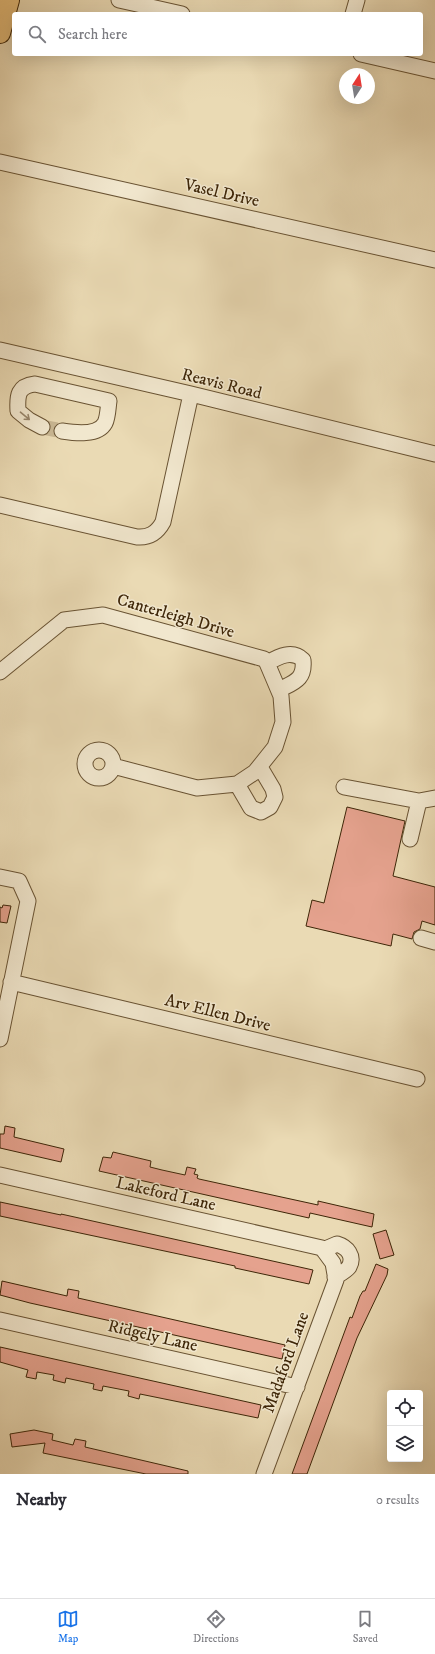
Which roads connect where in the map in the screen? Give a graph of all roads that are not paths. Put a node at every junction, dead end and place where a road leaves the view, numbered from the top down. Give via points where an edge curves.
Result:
1 (9, 0) edge
2 (119, 0) edge
3 (356, 0) edge
4 (173, 12) edge
5 (353, 12) edge
6 (0, 34) edge
7 (370, 56) edge
8 (435, 71) edge
9 (0, 162) edge
10 (435, 260) edge
11 (0, 350) edge
12 (114, 376) junction
13 (191, 394) junction
14 (109, 400) junction
15 (42, 427) tunnel mouth
16 (62, 431) tunnel mouth
17 (435, 454) edge
18 (0, 505) edge
19 (265, 661) junction
20 (0, 672) edge
21 (279, 690) junction
22 (113, 766) dead end
23 (260, 767) junction
24 (237, 784) junction
25 (344, 787) dead end
26 (435, 798) edge
27 (419, 801) junction
28 (410, 839) dead end
29 (0, 877) edge
30 (11, 982) junction
31 (0, 1039) edge
32 (417, 1079) dead end
33 (0, 1175) edge
34 (334, 1270) joint
35 (0, 1320) edge
36 (297, 1387) junction
37 (264, 1474) edge

1 - 6 main road
2 - 4 street
3 - 5 street
7 - 8 street
9 - 10 street, Vasel Drive
11 - 12 street, Reavis Road
12 - 13 street, Reavis Road
12 - 14 street
13 - 17 street, Reavis Road
13 - 18 street via 163,522 150,536 137,537
14 -> 15 street via 35,384 26,385 19,392 18,411
14 - 16 street via 106,422 101,428 91,432
19 - 20 street, Canterleigh Drive via 103,614 64,620
19 - 21 street
19 - 21 street via 290,654 298,655 303,660 303,670 298,681
21 - 23 street via 283,722 275,747
22 - 24 street via 197,788
23 - 24 street
23 - 24 street via 275,797 270,808 261,812 251,808
25 - 27 street
26 - 27 street
27 - 28 street
29 - 30 street via 19,881 28,901
30 - 31 street
30 - 32 street, Arv Ellen Drive
33 - 34 street, Lakeford Lane via 322,1248
34 - 36 street, Madaford Lane via 336,1280
35 - 36 street, Ridgely Lane
36 - 37 street, Madaford Lane

